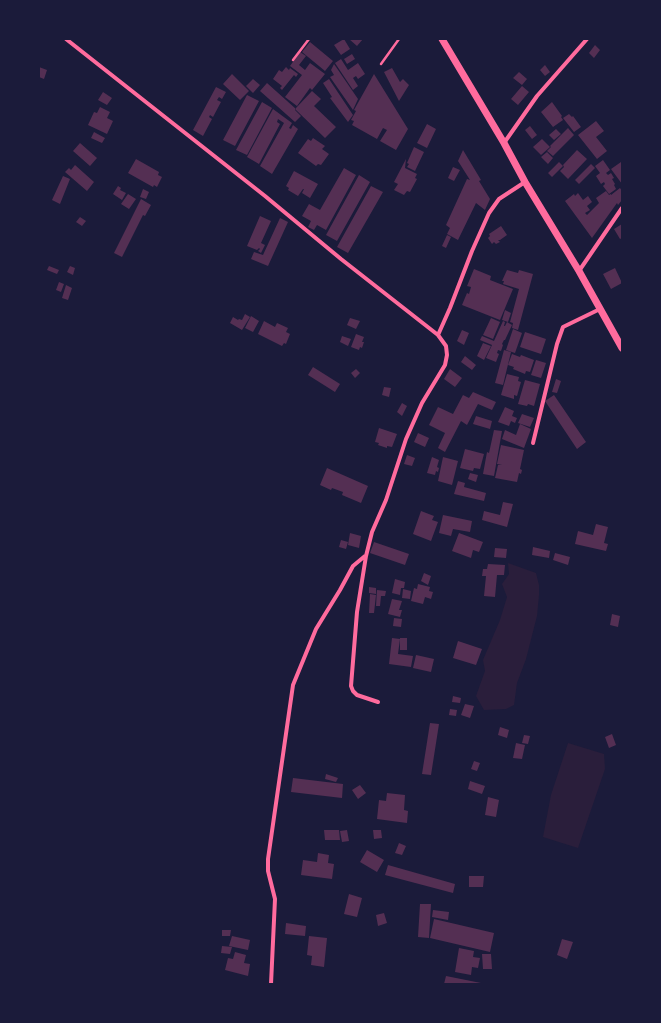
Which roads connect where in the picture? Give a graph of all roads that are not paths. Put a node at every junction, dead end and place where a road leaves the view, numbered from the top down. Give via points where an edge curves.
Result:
1 (66, 39) edge
2 (309, 39) edge
3 (399, 39) edge
4 (442, 39) edge
5 (586, 39) edge
6 (293, 60) dead end
7 (381, 64) dead end
8 (504, 143) junction
9 (525, 182) junction
10 (622, 208) edge
11 (579, 271) junction
12 (600, 309) junction
13 (438, 335) junction
14 (622, 348) edge
15 (533, 443) dead end
16 (366, 556) junction
17 (378, 702) dead end
18 (271, 984) edge

1 - 13 street
2 - 6 lane
3 - 7 lane
4 - 8 main road
5 - 8 street via 538,96
8 - 9 main road
9 - 11 main road
9 - 13 street via 499,199 489,213
10 - 11 street
11 - 12 main road
12 - 14 main road
12 - 15 street via 563,327 556,344
13 - 16 street via 446,346 447,360 422,403 406,439 386,500 372,532
16 - 17 street via 357,612 351,686 357,695
16 - 18 street via 353,566 316,629 293,685 268,859 268,871 275,899

